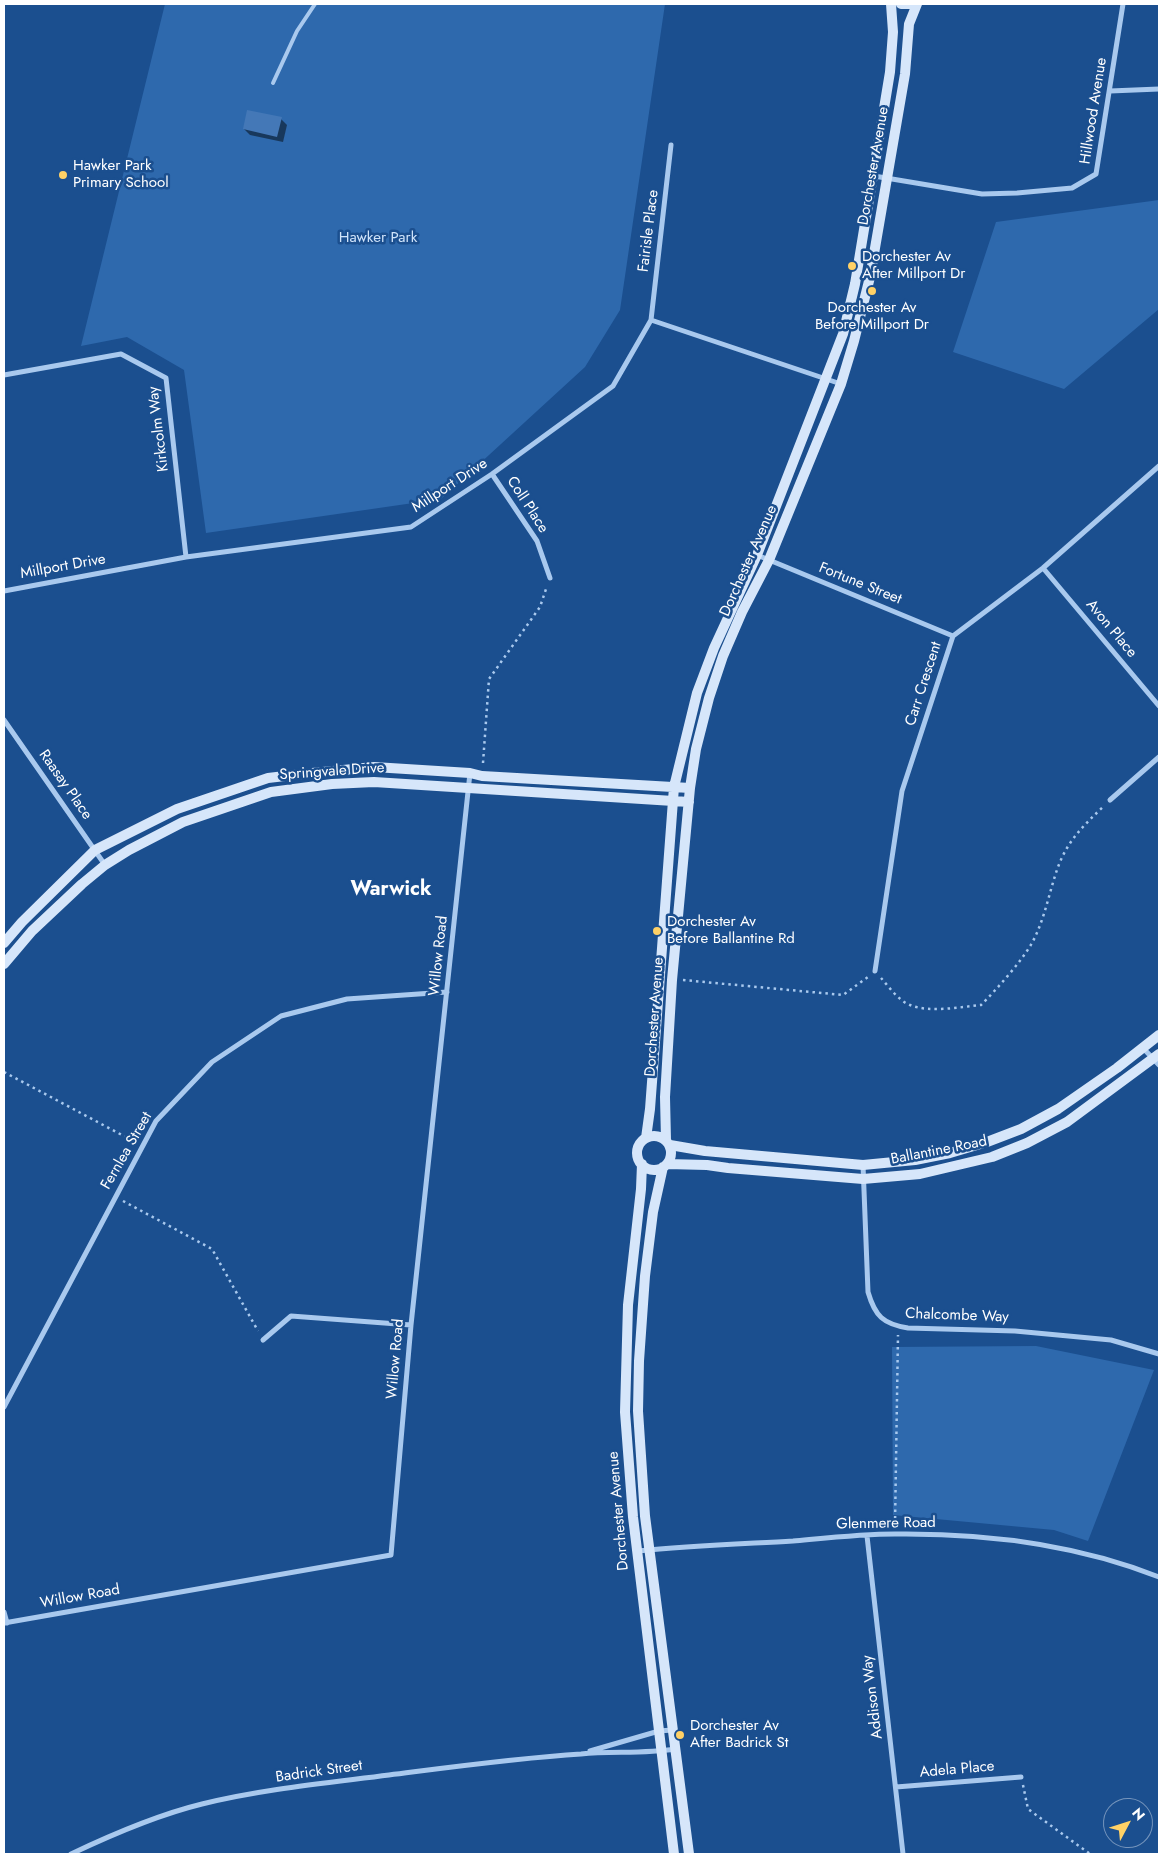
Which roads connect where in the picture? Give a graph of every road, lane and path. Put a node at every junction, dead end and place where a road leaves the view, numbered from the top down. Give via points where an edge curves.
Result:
1 (315, 4) edge
2 (891, 4) edge
3 (901, 4) edge
4 (912, 4) edge
5 (917, 4) edge
6 (1123, 4) edge
7 (273, 82) dead end
8 (1159, 89) edge
9 (1110, 91) junction
10 (671, 145) dead end
11 (874, 176) junction
12 (888, 178) junction
13 (651, 320) junction
14 (4, 375) edge
15 (826, 379) junction
16 (840, 384) junction
17 (1159, 466) edge
18 (492, 474) junction
19 (757, 555) junction
20 (186, 557) junction
21 (769, 560) junction
22 (1043, 568) junction
23 (550, 578) joint
24 (4, 591) edge
25 (953, 636) junction
26 (1159, 706) edge
27 (4, 720) edge
28 (1159, 757) edge
29 (470, 773) junction
30 (482, 776) junction
31 (674, 787) junction
32 (469, 788) junction
33 (690, 788) junction
34 (1110, 800) joint
35 (673, 801) junction
36 (689, 802) junction
37 (95, 850) junction
38 (105, 865) junction
39 (4, 943) edge
40 (4, 964) edge
41 (875, 971) junction
42 (672, 980) junction
43 (447, 992) junction
44 (1159, 1035) edge
45 (1143, 1048) junction
46 (1157, 1059) edge
47 (4, 1072) edge
48 (646, 1138) junction
49 (668, 1143) junction
50 (142, 1146) junction
51 (642, 1164) junction
52 (863, 1165) junction
53 (665, 1166) junction
54 (863, 1179) junction
55 (115, 1197) junction
56 (411, 1325) junction
57 (897, 1326) junction
58 (263, 1340) joint
59 (1159, 1354) edge
60 (4, 1406) edge
61 (894, 1534) junction
62 (867, 1536) junction
63 (638, 1550) junction
64 (651, 1550) junction
65 (1159, 1577) edge
66 (4, 1612) edge
67 (5, 1623) edge
68 (672, 1730) junction
69 (659, 1731) junction
70 (675, 1749) junction
71 (661, 1752) junction
72 (580, 1754) junction
73 (1021, 1777) joint
74 (896, 1787) junction
75 (71, 1854) edge
76 (674, 1854) edge
77 (689, 1854) edge
78 (903, 1854) edge
79 (1090, 1854) edge

1 - 7 lane via 297,31
2 - 11 main road, Dorchester Avenue via 893,55
3 - 4 main road
5 - 12 main road, Dorchester Avenue via 909,24 905,74
6 - 9 street, Hillwood Avenue
8 - 9 street
9 - 12 street, Hillwood Avenue via 1096,174 1072,188 982,194
10 - 13 street, Fairisle Place
11 - 12 street, Hillwood Avenue
11 - 15 main road, Dorchester Avenue via 855,284
12 - 16 main road, Dorchester Avenue via 870,278
13 - 15 street
13 - 18 street, Millport Drive via 613,386
14 - 20 street, Kirkcolm Way via 121,354 166,378
15 - 16 street
15 - 19 main road, Dorchester Avenue
16 - 21 main road, Dorchester Avenue
17 - 22 street, Carr Crescent
18 - 20 street, Millport Drive via 411,527
18 - 23 street, Coll Place via 537,541
19 - 21 street, Fortune Street
19 - 31 main road, Dorchester Avenue via 697,693
20 - 24 street, Millport Drive
21 - 25 street, Fortune Street
21 - 33 main road, Dorchester Avenue via 723,656 696,749
22 - 25 street, Carr Crescent
22 - 26 street, Avon Place
23 - 30 path via 540,607 489,679
25 - 41 street, Carr Crescent via 902,791
27 - 37 street, Raasay Place
28 - 34 street
29 - 30 main road, Springvale Drive
29 - 32 street, Willow Road
29 - 37 main road, Springvale Drive via 374,768 268,778 177,809
30 - 31 main road, Springvale Drive
31 - 33 main road, Springvale Drive
31 - 35 main road, Dorchester Avenue
32 - 35 main road, Springvale Drive
32 - 38 main road, Springvale Drive via 374,782 272,792 183,822
32 - 43 street, Willow Road
33 - 36 main road, Dorchester Avenue
34 - 41 path via 1077,831 1058,866 1032,943 981,1005 938,1010 910,1005
35 - 36 main road, Springvale Drive
35 - 48 main road, Dorchester Avenue
36 - 42 main road, Dorchester Avenue
37 - 38 street, Raasay Place
37 - 39 main road, Springvale Drive
38 - 40 main road, Springvale Drive via 32,931
41 - 42 path via 843,995
42 - 49 main road, Dorchester Avenue via 665,1097
43 - 50 street, Fernlea Street via 347,1000 281,1016 212,1062 156,1121
43 - 56 street, Willow Road
44 - 45 main road, Ballantine Road
45 - 46 street
45 - 52 main road, Ballantine Road via 1058,1109 1021,1129 950,1153
46 - 54 main road, Ballantine Road via 1066,1122 1028,1143 992,1157 920,1174
47 - 50 path
48 - 49 main road via 656,1136
48 - 51 main road, Dorchester Avenue via 638,1153
49 - 52 main road, Ballantine Road via 705,1151
49 - 53 main road, Dorchester Avenue via 671,1152
50 - 55 street, Fernlea Street
51 - 53 main road via 654,1170
51 - 63 main road, Dorchester Avenue via 628,1304 625,1412 632,1517
52 - 54 street, Chalcombe Way
53 - 54 main road, Ballantine Road via 707,1164
53 - 64 main road, Dorchester Avenue via 653,1212 639,1361 642,1477
54 - 57 street, Chalcombe Way via 868,1292 877,1314
55 - 58 path via 212,1249
55 - 60 street, Fernlea Street
56 - 58 street via 291,1316
56 - 67 street, Willow Road via 391,1555
57 - 59 street, Chalcombe Way via 1015,1331 1110,1340
57 - 61 path
61 - 62 street, Glenmere Road
61 - 65 street, Glenmere Road via 1016,1540 1094,1556
62 - 64 street, Glenmere Road
62 - 74 street, Addison Way
63 - 64 street, Glenmere Road
63 - 69 main road, Dorchester Avenue
64 - 68 main road, Dorchester Avenue
66 - 67 street
68 - 69 street, Badrick Street
68 - 70 main road, Dorchester Avenue
69 - 71 main road, Dorchester Avenue
69 - 72 street, Badrick Street
70 - 71 street, Badrick Street
70 - 77 main road, Dorchester Avenue
71 - 72 street, Badrick Street
71 - 76 main road, Dorchester Avenue
72 - 75 street, Badrick Street via 312,1785 201,1804 139,1825
73 - 74 street, Adela Place
73 - 79 path via 1028,1810
74 - 78 street, Addison Way

